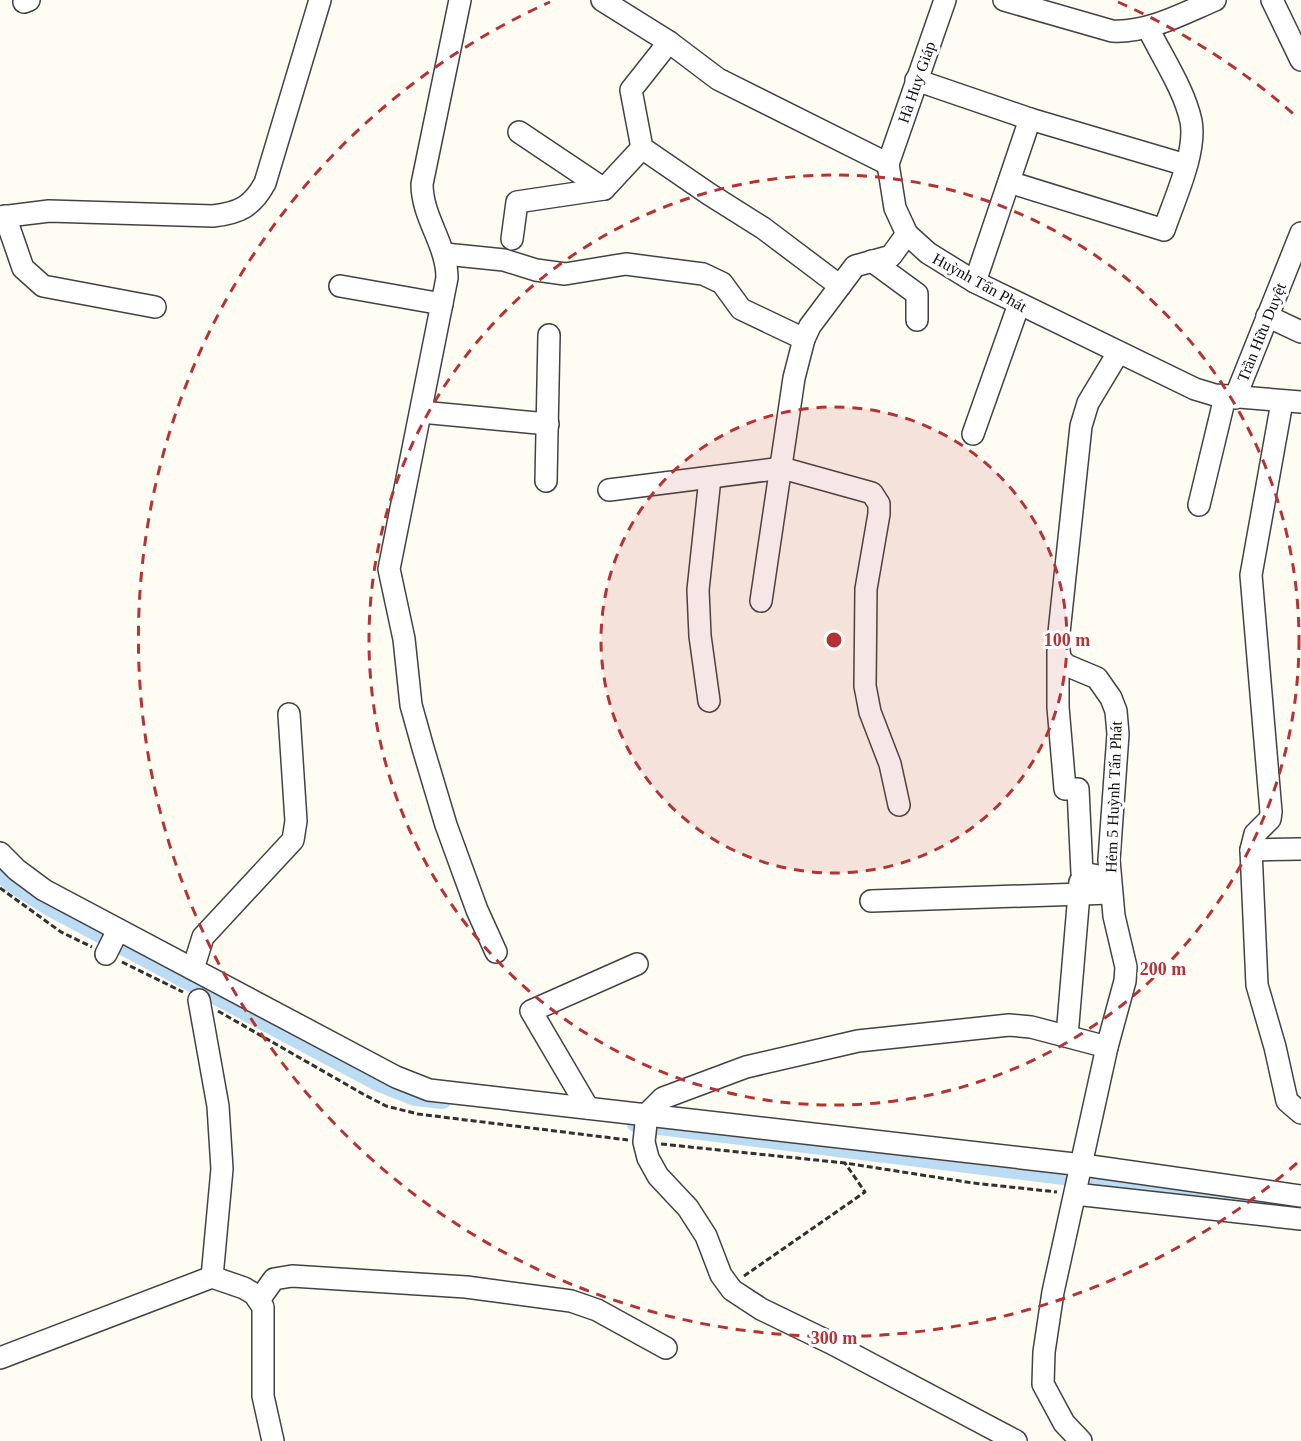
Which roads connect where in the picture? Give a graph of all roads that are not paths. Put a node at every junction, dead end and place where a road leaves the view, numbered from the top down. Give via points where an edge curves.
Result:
1 (320, 0) edge
2 (460, 0) edge
3 (602, 0) edge
4 (945, 0) edge
5 (1004, 0) edge
6 (1215, 0) edge
7 (1272, 0) edge
8 (626, 6) edge
9 (1148, 28) junction
10 (669, 42) junction
11 (1301, 60) edge
12 (916, 80) junction
13 (1030, 119) junction
14 (519, 132) dead end
15 (642, 148) junction
16 (888, 164) junction
17 (1186, 165) junction
18 (1009, 182) junction
19 (604, 189) junction
20 (2, 216) edge
21 (1301, 233) edge
22 (907, 234) junction
23 (512, 239) dead end
24 (445, 254) junction
25 (872, 261) junction
26 (975, 282) junction
27 (340, 286) dead end
28 (840, 286) junction
29 (442, 304) junction
30 (1019, 304) junction
31 (155, 307) dead end
32 (1267, 316) junction
33 (917, 320) dead end
34 (1301, 332) edge
35 (549, 335) dead end
36 (804, 339) junction
37 (1119, 353) junction
38 (1230, 397) junction
39 (1292, 402) edge
40 (421, 412) junction
41 (548, 424) junction
42 (973, 434) dead end
43 (782, 468) junction
44 (710, 478) junction
45 (546, 482) dead end
46 (609, 490) dead end
47 (1199, 505) dead end
48 (761, 601) dead end
49 (1058, 651) junction
50 (709, 701) dead end
51 (289, 714) dead end
52 (898, 805) dead end
53 (1301, 849) edge
54 (1251, 850) junction
55 (0, 853) edge
56 (1082, 867) junction
57 (1111, 886) junction
58 (1078, 894) junction
59 (872, 901) dead end
60 (118, 930) junction
61 (496, 952) dead end
62 (106, 954) dead end
63 (637, 964) dead end
64 (193, 969) junction
65 (199, 1000) dead end
66 (1067, 1036) junction
67 (1107, 1047) junction
68 (588, 1108) junction
69 (1301, 1113) edge
70 (647, 1114) junction
71 (1079, 1178) junction
72 (1301, 1196) edge
73 (1301, 1219) edge
74 (212, 1277) junction
75 (260, 1300) junction
76 (666, 1348) dead end
77 (0, 1358) edge
78 (273, 1441) edge
79 (1016, 1441) edge
80 (1081, 1441) edge

1 - 20 street via 265,183 247,208 213,216 75,211
2 - 24 street via 422,184 426,213
3 - 8 street
4 - 12 street, Hà Huy Giáp
5 - 9 street via 1112,31
6 - 9 street
7 - 11 street
8 - 10 street
9 - 17 street via 1191,123 1192,141
10 - 15 street via 631,90
10 - 16 street via 718,80
12 - 13 street
12 - 16 street, Hà Huy Giáp
13 - 17 street
13 - 18 street
14 - 19 street
15 - 19 street
15 - 28 street via 763,228
16 - 22 street, Huỳnh Tấn Phát via 895,208
17 - 18 street via 1164,230
18 - 26 street
19 - 23 street via 517,202
20 - 31 street via 23,268 43,286
21 - 32 street, Trần Hữu Duyệt
22 - 25 street via 891,256
22 - 26 street, Huỳnh Tấn Phát via 928,253
24 - 29 street via 447,278
24 - 36 street via 504,260 550,273 578,273 626,264 703,273 722,283 741,309
25 - 28 street via 855,266
25 - 33 street via 917,294
26 - 30 street, Huỳnh Tấn Phát
27 - 29 street
28 - 36 street
29 - 40 street
30 - 37 street, Huỳnh Tấn Phát
30 - 42 street
32 - 34 street
32 - 38 street, Trần Hữu Duyệt
35 - 41 street
36 - 43 street via 794,378
37 - 38 street, Huỳnh Tấn Phát via 1195,389
37 - 49 street via 1088,403 1081,426
38 - 39 street, Huỳnh Tấn Phát
38 - 47 street, Trần Hữu Duyệt
39 - 54 street via 1251,575 1271,812 1270,819 1254,834
40 - 41 street
40 - 61 street via 391,552 391,586 404,639 411,705 423,748 446,825
41 - 45 street
43 - 44 street
43 - 48 street
43 - 52 street via 872,494 879,504 866,589 865,686 870,712 890,764
44 - 46 street
44 - 50 street via 698,590
49 - 56 street via 1065,789 1078,789
49 - 57 street, Hẻm 5 Huỳnh Tấn Phát via 1066,665 1098,678 1116,711
51 - 64 street via 297,821 293,840 203,938
53 - 54 street
54 - 69 street via 1257,985 1285,1094 1293,1109
55 - 60 street via 44,890
56 - 57 street via 1082,873
56 - 58 street
57 - 58 street
57 - 67 street, Hẻm 5 Huỳnh Tấn Phát via 1124,952 1125,981
58 - 59 street
58 - 66 street
60 - 62 street
60 - 64 street
63 - 68 street via 531,1011
64 - 68 street via 429,1090
65 - 74 street via 218,1106 222,1169
66 - 67 street
66 - 70 street via 1031,1027 992,1024 858,1041 746,1067 663,1098
67 - 71 street, Hẻm 5 Huỳnh Tấn Phát
68 - 70 street
70 - 71 street
70 - 79 street via 644,1142 648,1158 706,1236 721,1275 732,1290 760,1310
71 - 72 street
71 - 73 street
71 - 80 street, Hẻm 5 Huỳnh Tấn Phát via 1053,1292 1043,1384 1064,1423
74 - 75 street via 244,1288
74 - 77 street
75 - 76 street via 269,1284 282,1276 466,1287 571,1301 597,1310
75 - 78 street via 264,1316 263,1396

